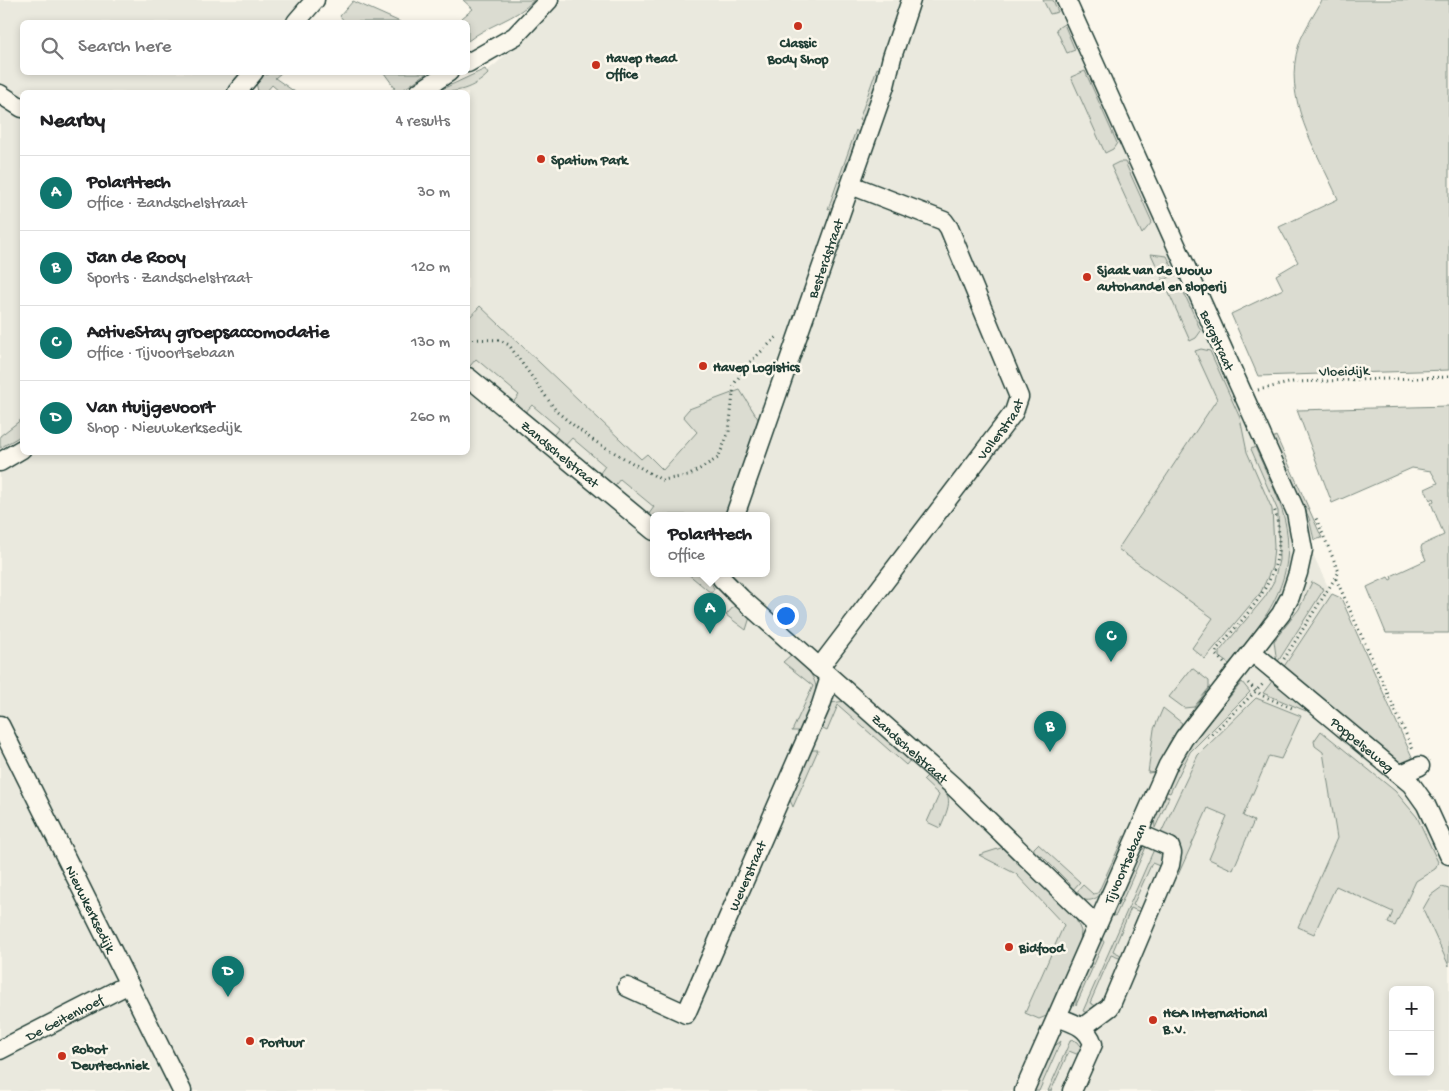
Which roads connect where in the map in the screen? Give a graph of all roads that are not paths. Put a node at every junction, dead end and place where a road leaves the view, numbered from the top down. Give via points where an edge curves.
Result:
1 (315, 0) edge
2 (549, 0) edge
3 (911, 0) edge
4 (1066, 0) edge
5 (298, 20) edge
6 (470, 62) edge
7 (251, 75) edge
8 (445, 75) edge
9 (239, 90) edge
10 (422, 90) edge
11 (0, 94) edge
12 (20, 107) edge
13 (851, 185) junction
14 (470, 379) edge
15 (20, 450) edge
16 (0, 462) edge
17 (736, 512) edge
18 (650, 528) edge
19 (722, 577) edge
20 (1252, 652) junction
21 (824, 672) junction
22 (0, 725) edge
23 (1420, 766) road end
24 (1400, 774) junction
25 (1138, 833) junction
26 (1449, 856) edge
27 (1097, 926) junction
28 (129, 984) junction
29 (627, 987) dead end
30 (1057, 1016) junction
31 (1083, 1028) junction
32 (0, 1050) edge
33 (182, 1091) edge
34 (1024, 1091) edge
35 (1072, 1091) edge

1 - 5 street
2 - 6 street via 515,36
3 - 13 street, Besterdstraat
4 - 20 street, Bergstraat via 1296,512 1303,550 1298,573 1281,614
7 - 9 street
8 - 10 street
11 - 12 street
13 - 17 street, Besterdstraat
13 - 21 street, Vollerstraat via 944,221 1019,397 1014,412
14 - 18 street, Zandschelstraat
15 - 16 street
19 - 21 street, Zandschelstraat
20 - 24 street, Poppelseweg
20 - 25 street, Tijvoortsebaan via 1184,738 1168,765
21 - 27 street, Zandschelstraat via 952,785
21 - 29 street, Weverstraat via 821,705 686,1014
22 - 28 street, Nieuwkerksedijk
23 - 24 street
24 - 26 street, Poppelseweg via 1426,806
25 - 27 street, Tijvoortsebaan
25 - 31 street via 1170,847 1170,865 1110,1007
27 - 30 street, Tijvoortsebaan
28 - 32 street, De Geitenhoef
28 - 33 street, Nieuwkerksedijk
30 - 31 street
30 - 34 street, Tijvoortsebaan
31 - 35 street via 1089,1033 1092,1044

